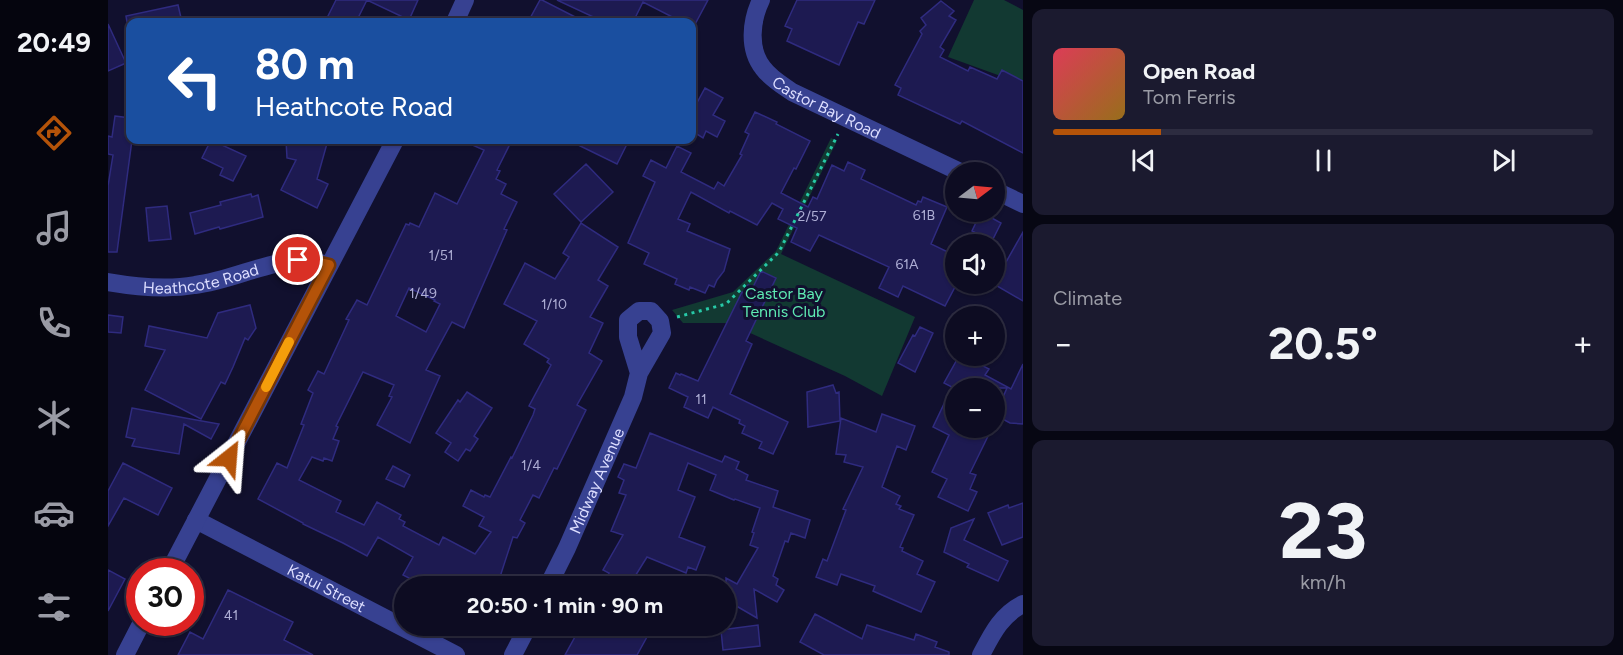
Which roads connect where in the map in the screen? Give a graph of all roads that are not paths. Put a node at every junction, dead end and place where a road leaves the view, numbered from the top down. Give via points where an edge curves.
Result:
1 (465, 0) edge
2 (761, 0) edge
3 (456, 18) edge
4 (393, 144) edge
5 (945, 165) edge
6 (1005, 195) edge
7 (1023, 204) edge
8 (329, 265) junction
9 (108, 282) edge
10 (639, 373) junction
11 (196, 520) junction
12 (176, 558) edge
13 (553, 576) edge
14 (1023, 604) edge
15 (135, 636) edge
16 (523, 636) edge
17 (125, 655) edge
18 (456, 655) edge
19 (513, 655) edge
20 (981, 655) edge

1 - 3 street
2 - 5 street, Castor Bay Road via 752,31 754,52 762,68 792,92
4 - 8 street
6 - 7 street
8 - 9 street, Heathcote Road via 298,260 196,285 166,288
8 - 11 street
10 - 10 street, Midway Avenue via 628,338 628,320 639,311 651,311 660,321 663,333
10 - 13 street, Midway Avenue via 633,397
11 - 12 street
11 - 18 street, Katui Street
14 - 20 street via 1002,619
15 - 17 street
16 - 19 street

